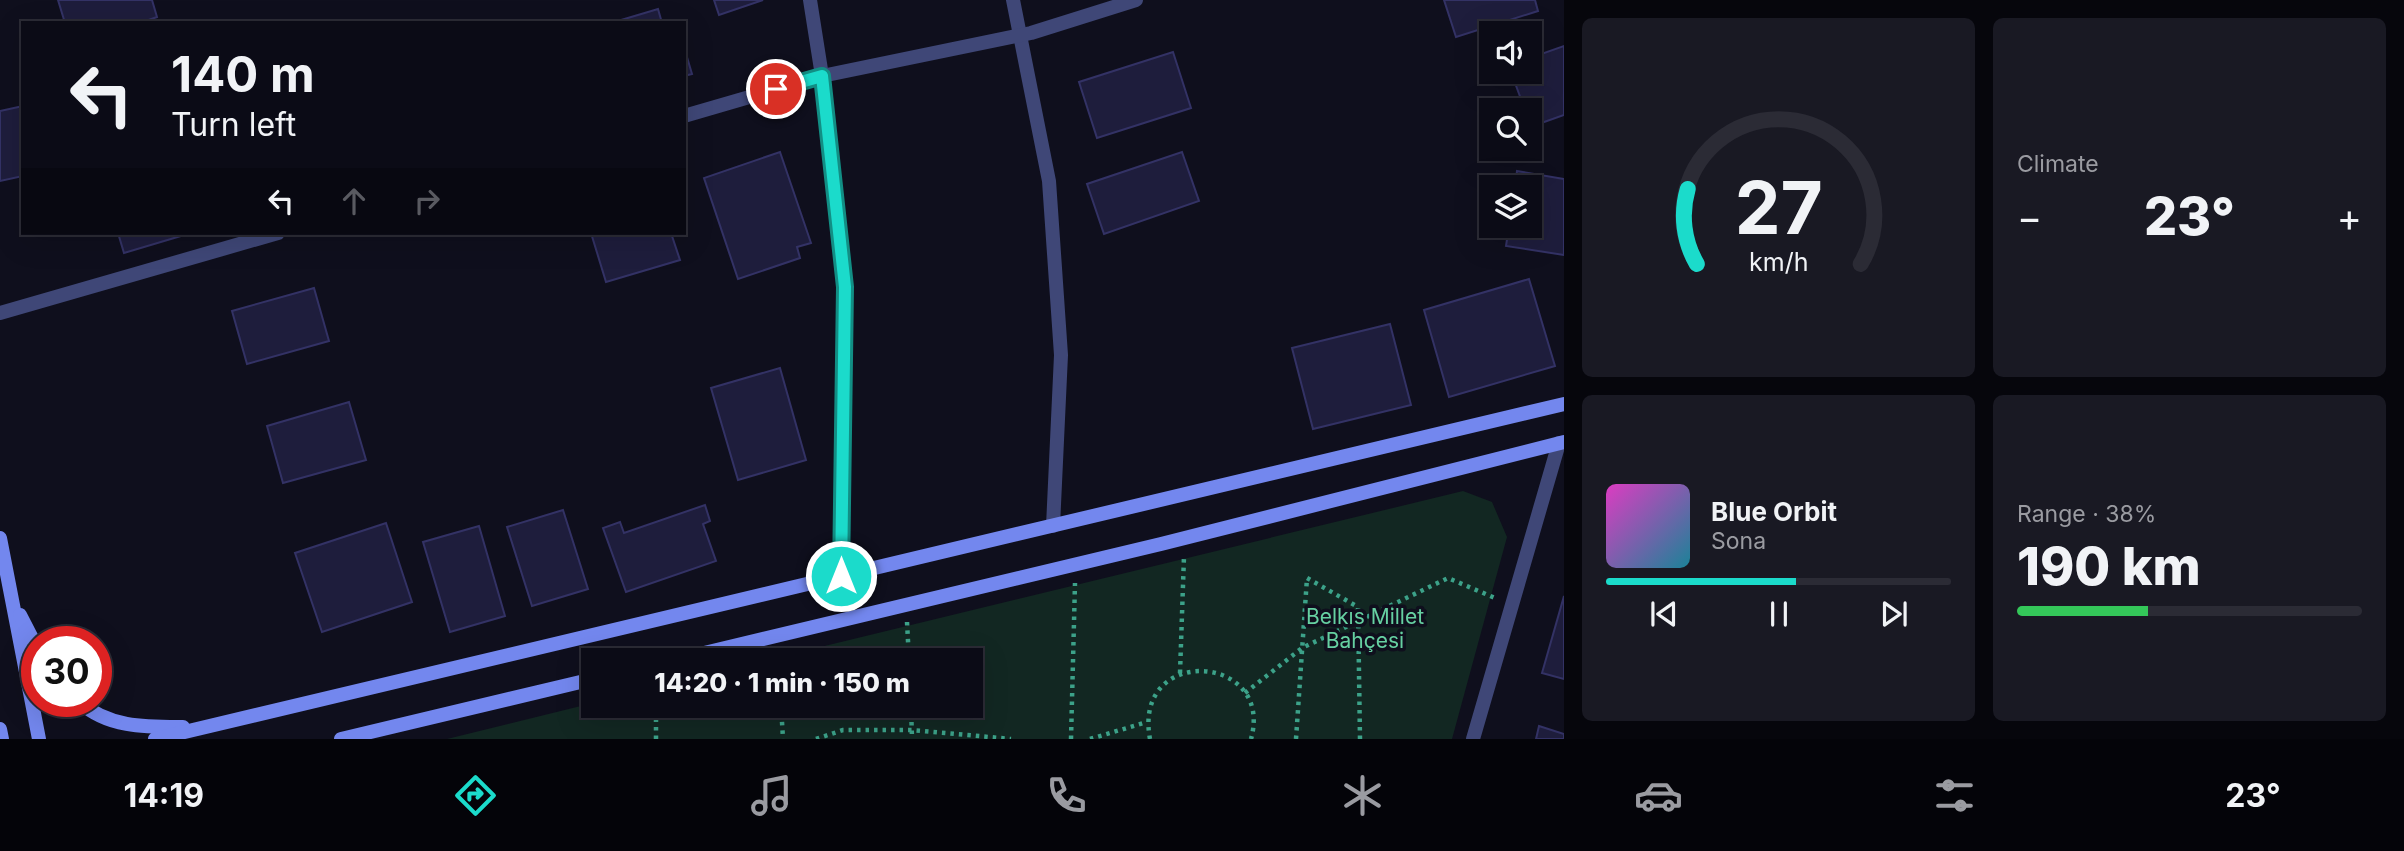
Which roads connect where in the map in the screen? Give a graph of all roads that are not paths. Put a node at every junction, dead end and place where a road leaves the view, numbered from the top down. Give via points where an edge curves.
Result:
1 (810, 0) edge
2 (1013, 0) edge
3 (1136, 0) edge
4 (1021, 35) junction
5 (822, 76) junction
6 (686, 115) edge
7 (271, 235) edge
8 (0, 313) edge
9 (1564, 404) edge
10 (1562, 442) edge
11 (1053, 526) junction
12 (0, 538) edge
13 (841, 576) junction
14 (11, 597) junction
15 (26, 626) edge
16 (725, 648) edge
17 (581, 682) edge
18 (106, 717) edge
19 (205, 727) junction
20 (0, 729) edge
21 (2, 739) edge
22 (39, 739) edge
23 (155, 739) edge
24 (341, 739) edge
25 (1473, 739) edge

1 - 5 street
2 - 4 street
3 - 4 street
4 - 5 street
4 - 11 street via 1049,181 1062,355
5 - 6 street
5 - 13 street via 845,287
7 - 8 street
9 - 11 street
10 - 16 street
10 - 25 street
11 - 13 street
12 - 14 street
13 - 19 street
14 - 15 street
14 - 22 street
17 - 24 street
18 - 19 street via 121,724
19 - 23 street
20 - 21 street

